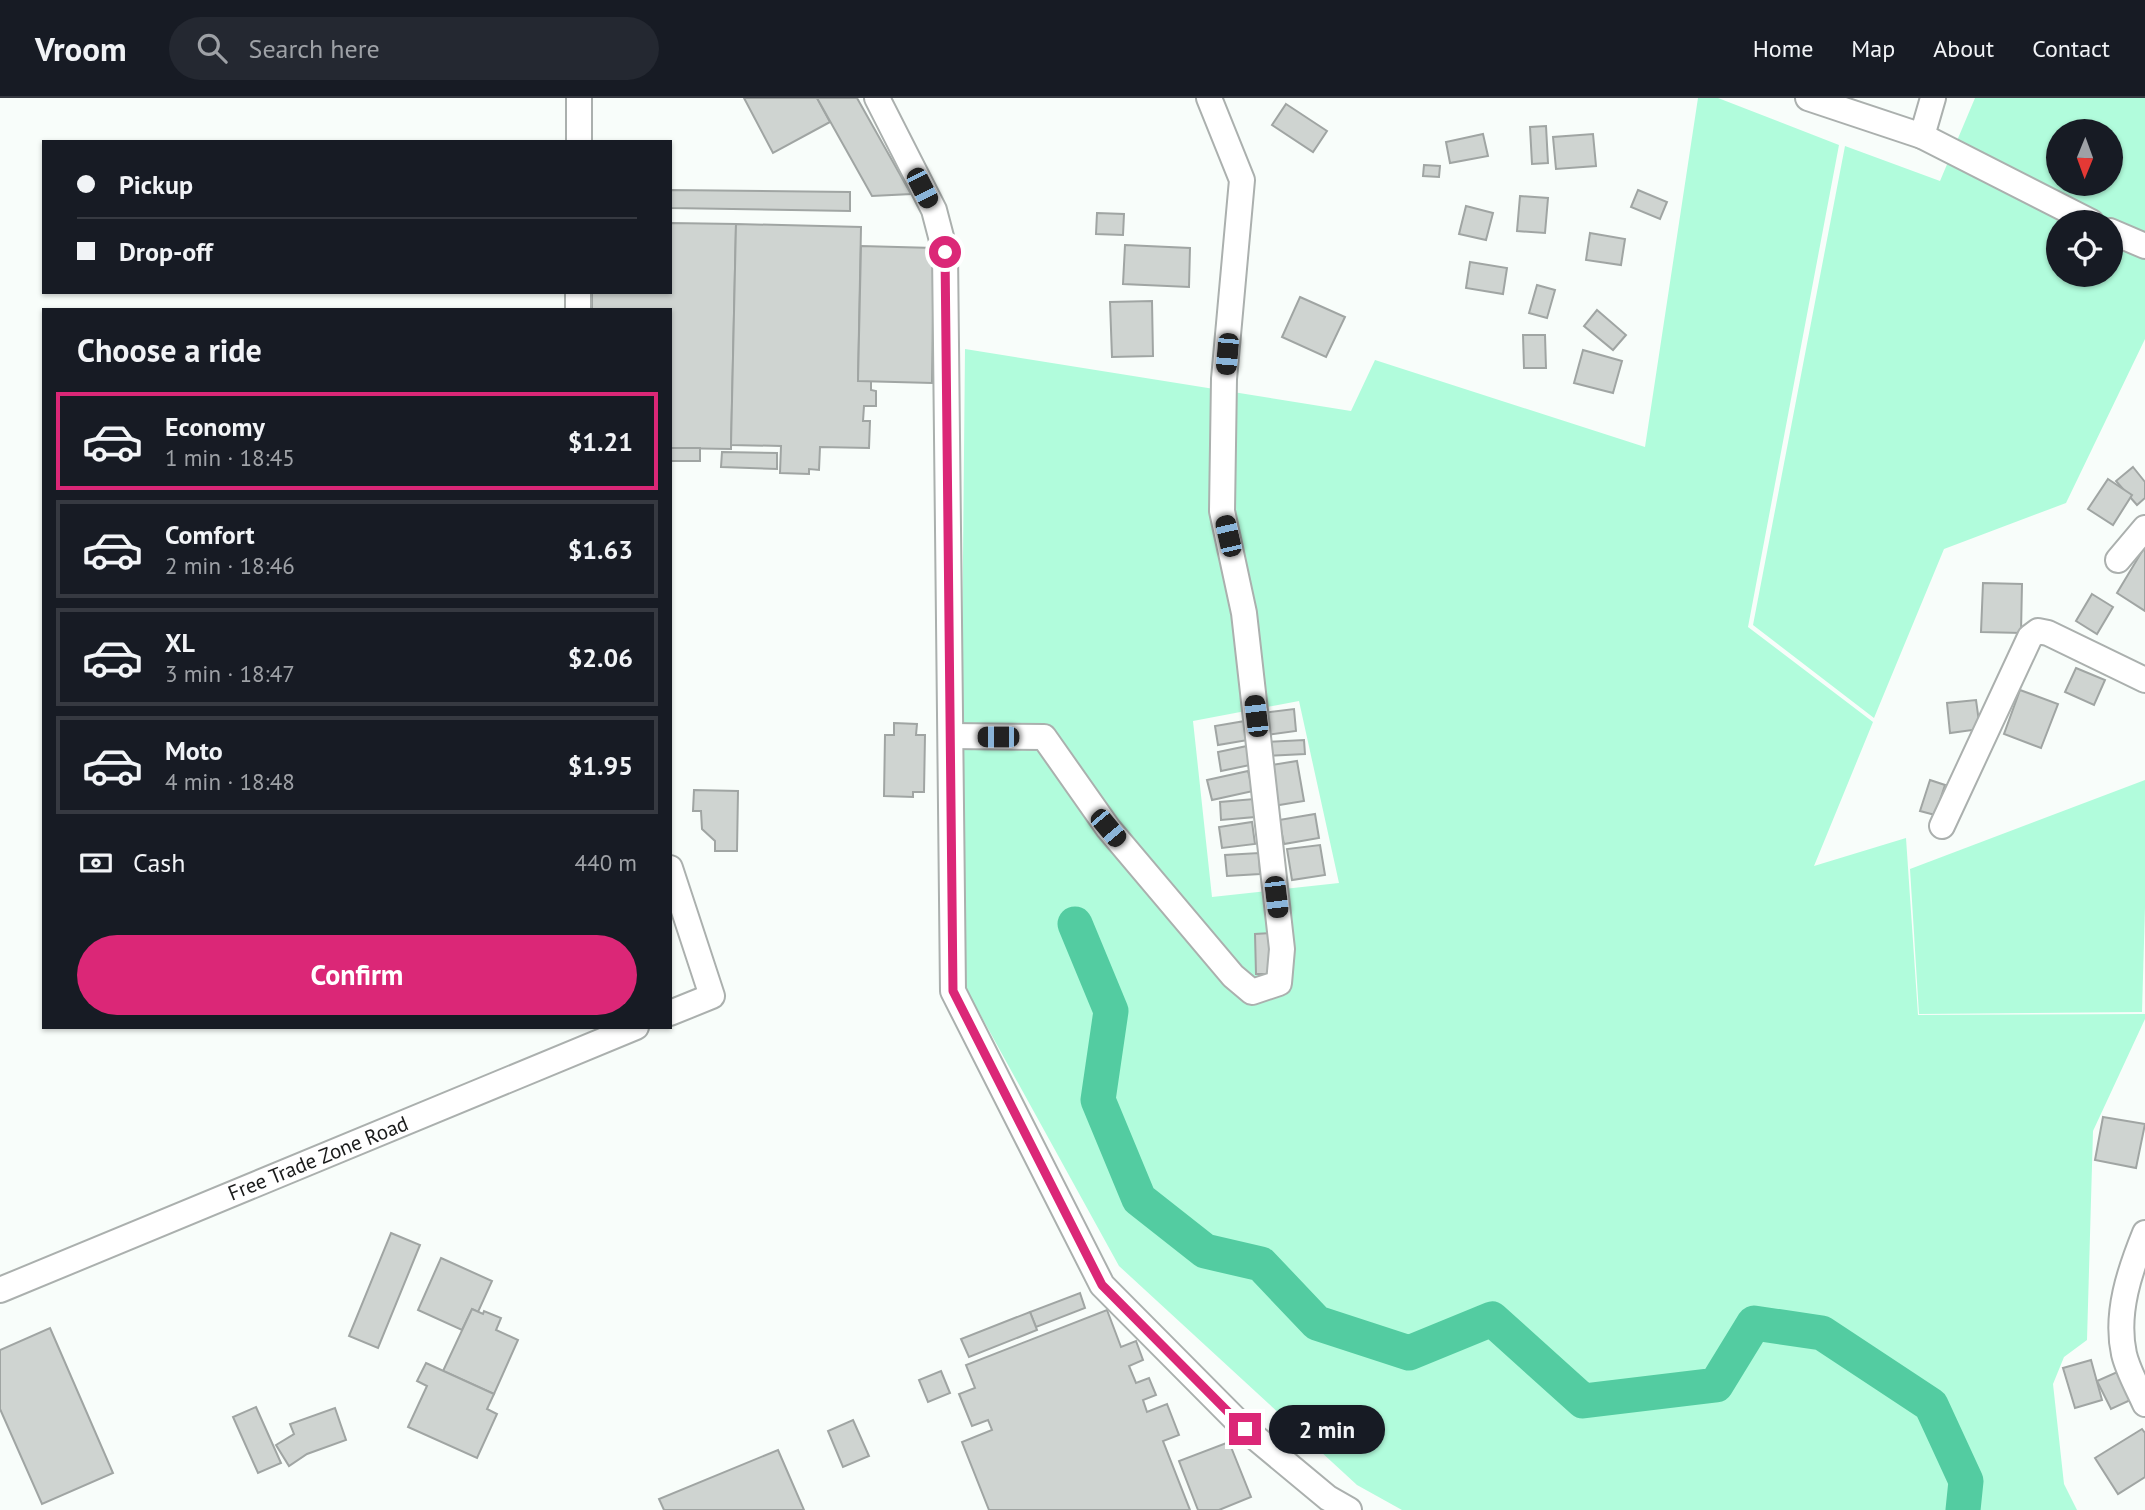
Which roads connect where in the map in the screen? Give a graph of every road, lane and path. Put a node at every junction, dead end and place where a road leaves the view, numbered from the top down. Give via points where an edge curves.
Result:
1 (579, 98) edge
2 (877, 98) edge
3 (1209, 98) edge
4 (1808, 98) edge
5 (1934, 98) edge
6 (1922, 136) junction
7 (579, 140) edge
8 (2067, 210) edge
9 (2123, 237) edge
10 (2145, 246) edge
11 (2145, 528) edge
12 (2118, 560) dead end
13 (2145, 680) edge
14 (951, 736) junction
15 (1942, 826) dead end
16 (672, 874) edge
17 (672, 1012) edge
18 (631, 1029) edge
19 (2145, 1233) edge
20 (0, 1290) edge
21 (2145, 1404) edge
22 (1349, 1510) edge

1 - 7 street
2 - 14 street via 933,210 945,252
3 - 14 street via 1242,180 1224,379 1222,511 1244,612 1282,949 1279,983 1252,992 1233,976 1108,828 1044,737
4 - 6 street
5 - 6 street
6 - 8 street
9 - 10 street
11 - 12 street
13 - 15 street via 2048,633 2038,631 2030,636
14 - 22 street via 953,991 1102,1285 1245,1429
16 - 17 street via 712,996
18 - 20 street, Free Trade Zone Road
19 - 21 street via 2131,1269 2122,1319 2124,1354

